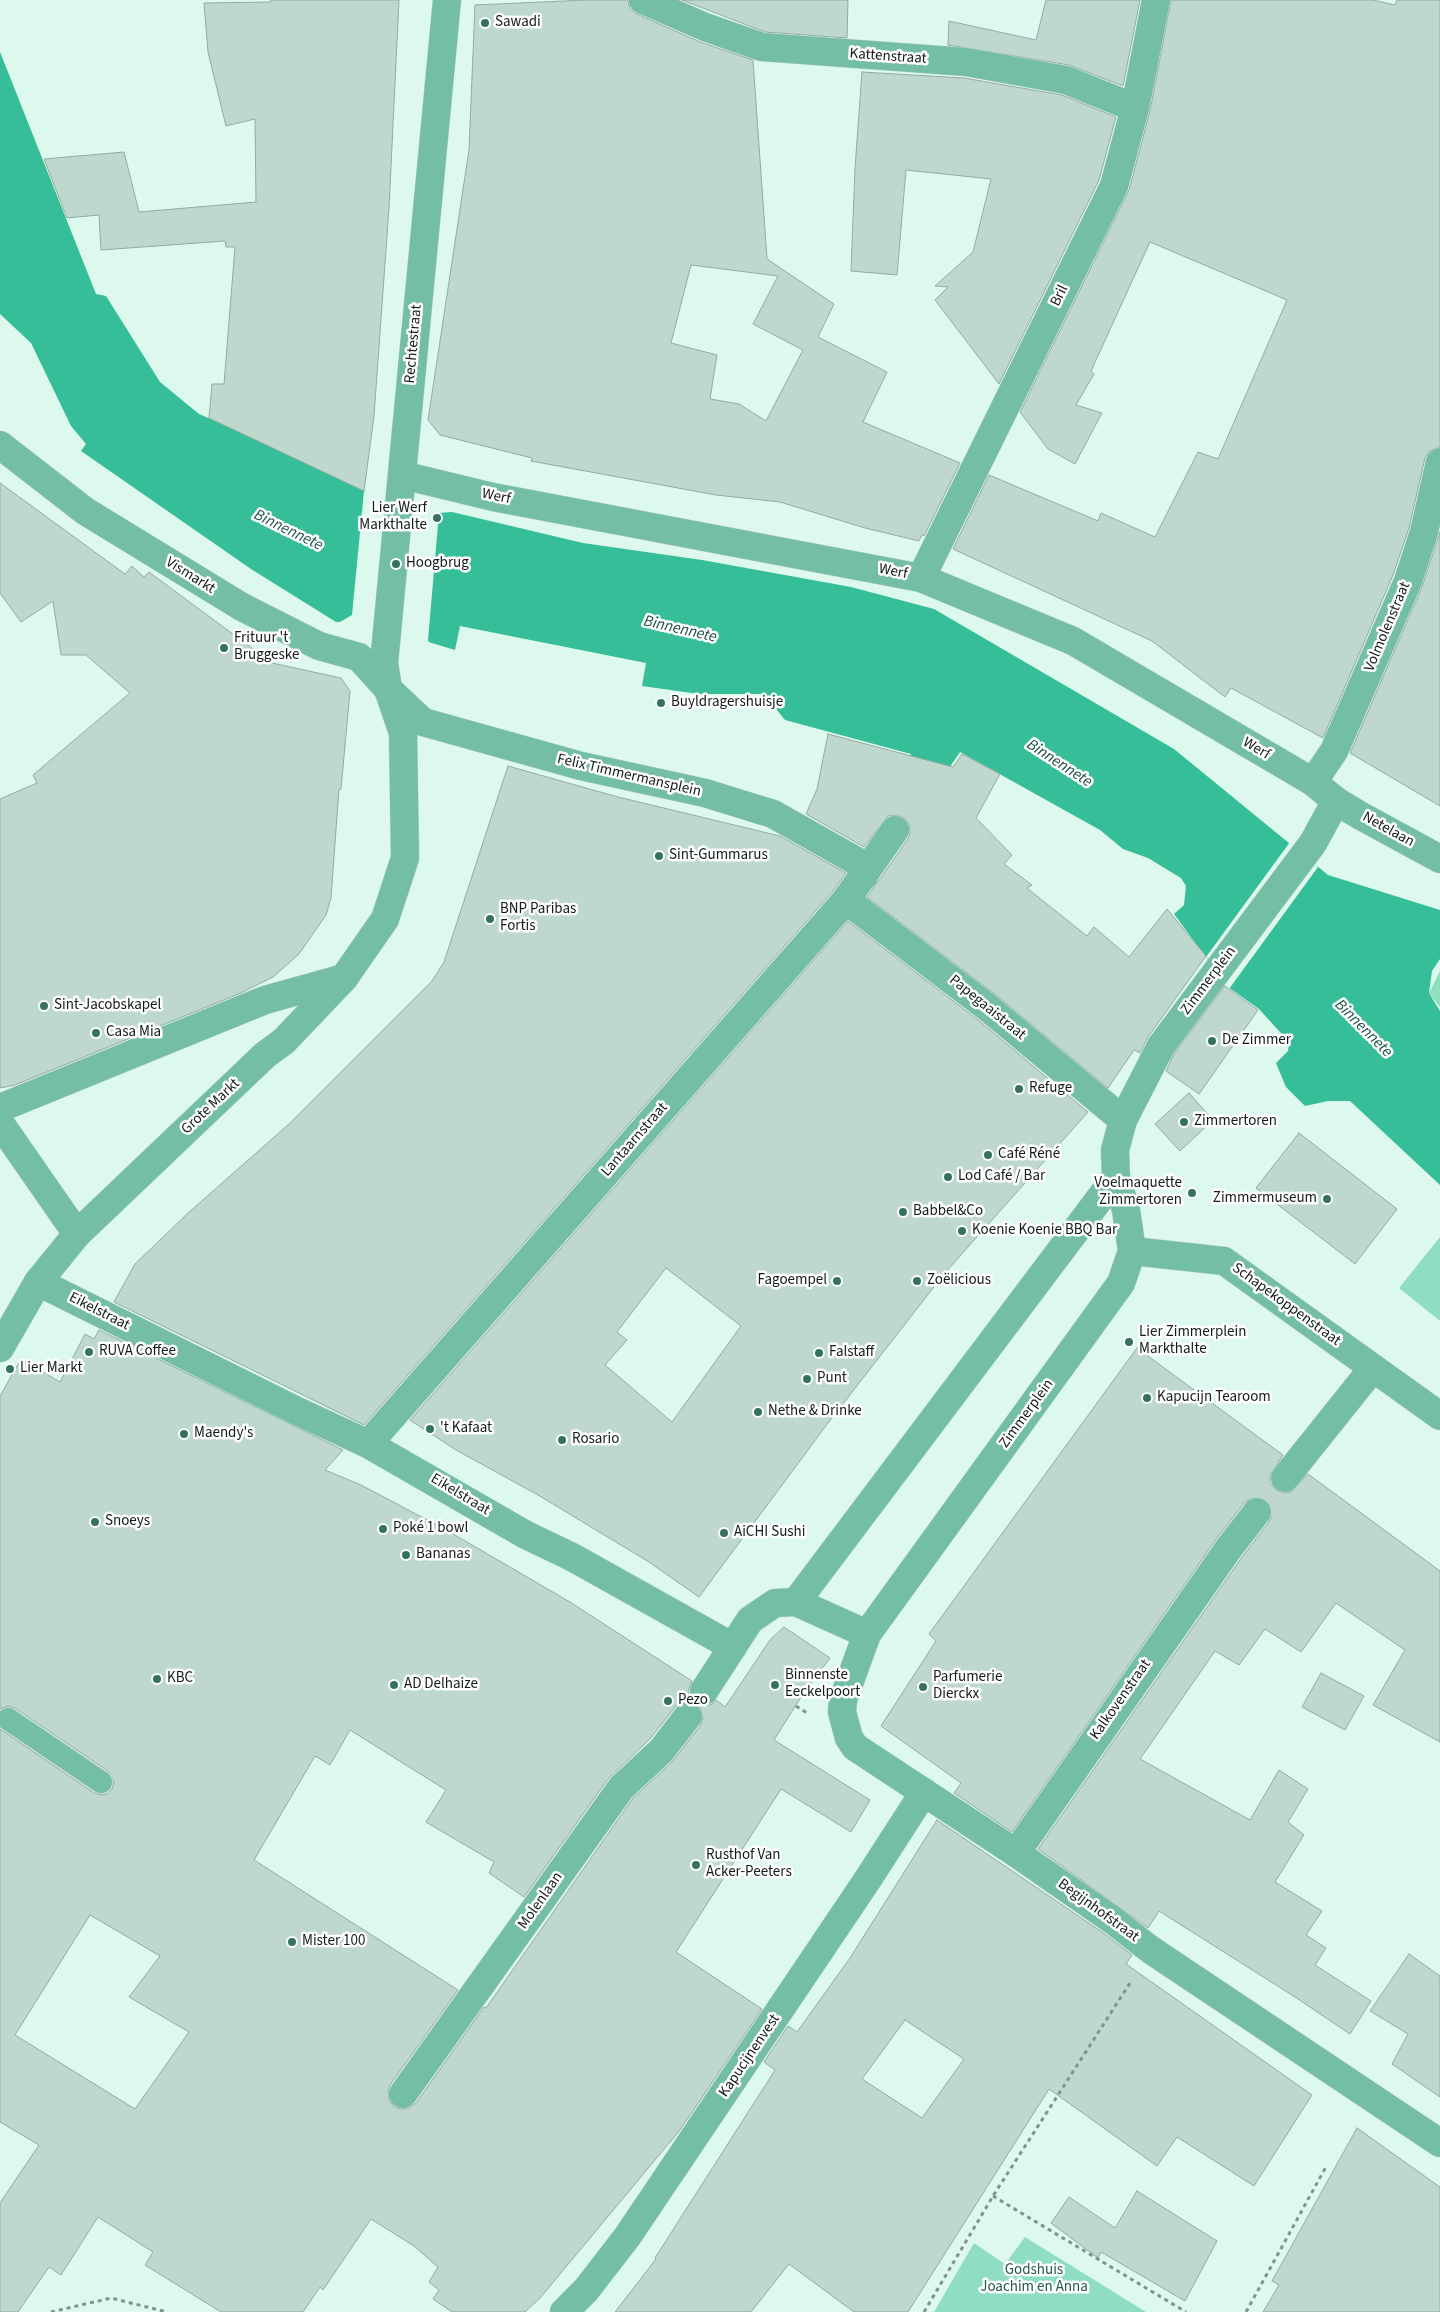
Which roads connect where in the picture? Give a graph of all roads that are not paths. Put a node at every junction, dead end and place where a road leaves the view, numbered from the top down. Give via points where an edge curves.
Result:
1 (447, 0) edge
2 (643, 0) edge
3 (1156, 0) edge
4 (1135, 108) junction
5 (0, 445) edge
6 (1440, 462) edge
7 (400, 488) junction
8 (921, 578) junction
9 (388, 689) junction
10 (1313, 782) junction
11 (1336, 801) junction
12 (895, 830) dead end
13 (1440, 859) edge
14 (864, 876) junction
15 (846, 900) junction
16 (344, 978) junction
17 (0, 1108) edge
18 (1124, 1120) junction
19 (0, 1123) edge
20 (1116, 1176) junction
21 (77, 1234) junction
22 (1132, 1250) junction
23 (38, 1282) junction
24 (0, 1348) edge
25 (1373, 1368) junction
26 (1440, 1416) edge
27 (368, 1444) junction
28 (1285, 1478) tunnel mouth
29 (1257, 1512) tunnel mouth
30 (796, 1602) junction
31 (867, 1634) junction
32 (733, 1647) junction
33 (704, 1690) dead end
34 (688, 1716) dead end
35 (8, 1719) dead end
36 (100, 1782) dead end
37 (924, 1792) junction
38 (1016, 1853) junction
39 (403, 2094) dead end
40 (1438, 2136) edge
41 (564, 2312) edge

1 - 7 street, Rechtestraat
2 - 4 street, Kattenstraat via 704,27 762,47 966,62 1066,80
3 - 4 street, Bril
4 - 8 street, Bril via 1114,186
5 - 9 street, Vismarkt via 84,510 242,607 319,646 359,657
6 - 10 street, Volmolenstraat via 1424,532 1408,581 1334,751
7 - 8 street, Werf via 493,496
7 - 9 street, Rechtestraat via 384,663
8 - 10 street, Werf via 1073,642
9 - 14 street, Felix Timmermansplein via 423,722 581,766 705,793 773,814 858,862
9 - 16 street, Grote Markt via 403,733 405,858 385,919
10 - 11 street, Werf
11 - 13 street, Netelaan
11 - 18 street, Zimmerplein via 1304,854 1161,1046
12 - 14 street, Lantaarnstraat
14 - 15 street, Lantaarnstraat
15 - 18 street, Papegaaistraat via 987,1007
15 - 27 street, Lantaarnstraat
16 - 17 street via 266,1000
16 - 21 street, Grote Markt via 284,1041
18 - 20 street, Zimmerplein via 1115,1150
19 - 21 street
20 - 22 street, Zimmerplein via 1126,1210
20 - 30 street
21 - 23 street, Grote Markt
22 - 25 street, Schapekoppenstraat via 1224,1261
22 - 31 street, Zimmerplein via 1121,1283 1108,1303
23 - 24 street, Grote Markt
23 - 27 street, Eikelstraat
25 - 26 street, Schapekoppenstraat
25 - 28 street
27 - 32 street, Eikelstraat via 526,1535 572,1557
29 - 38 street, Kalkovenstraat via 1228,1548
30 - 31 street
30 - 32 street via 775,1603 750,1620
31 - 37 street, Begijnhofstraat via 843,1700 844,1727 855,1747
32 - 33 street
34 - 39 street, Molenlaan via 661,1750 621,1788
35 - 36 lane
37 - 38 street, Begijnhofstraat
37 - 41 street, Kapucijnenvest via 627,2237 586,2290
38 - 40 street, Begijnhofstraat via 1151,1950

